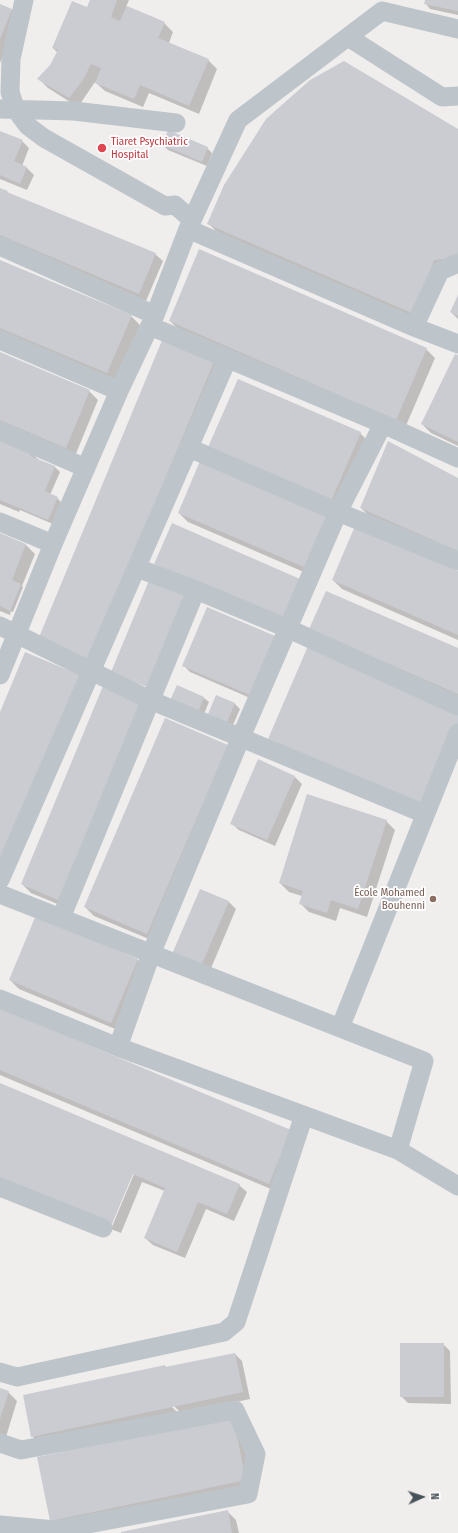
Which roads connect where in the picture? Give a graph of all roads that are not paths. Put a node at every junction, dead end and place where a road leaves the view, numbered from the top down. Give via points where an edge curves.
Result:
1 (24, 0) edge
2 (387, 6) edge
3 (458, 29) edge
4 (348, 37) junction
5 (458, 96) edge
6 (8, 110) edge
7 (176, 123) dead end
8 (190, 225) junction
9 (0, 246) edge
10 (458, 263) edge
11 (153, 321) junction
12 (414, 327) junction
13 (0, 340) edge
14 (458, 344) edge
15 (228, 358) junction
16 (119, 391) junction
17 (383, 424) junction
18 (0, 431) edge
19 (189, 448) junction
20 (458, 458) edge
21 (86, 468) junction
22 (338, 512) junction
23 (0, 522) edge
24 (53, 544) junction
25 (458, 561) edge
26 (136, 568) junction
27 (196, 590) junction
28 (0, 626) edge
29 (289, 629) junction
30 (17, 634) junction
31 (90, 672) junction
32 (0, 675) edge
33 (150, 700) junction
34 (458, 706) edge
35 (458, 733) edge
36 (241, 737) junction
37 (425, 814) junction
38 (0, 880) edge
39 (0, 894) edge
40 (61, 918) junction
41 (151, 954) junction
42 (0, 999) edge
43 (340, 1028) junction
44 (118, 1047) junction
45 (304, 1115) junction
46 (398, 1150) junction
47 (458, 1186) edge
48 (0, 1187) edge
49 (103, 1228) dead end
50 (0, 1372) edge
51 (0, 1443) edge
52 (0, 1525) edge

1 - 6 street via 11,59
2 - 3 street
2 - 4 street
4 - 5 street via 442,97
4 - 8 street via 238,120
6 - 7 street via 74,111
6 - 8 street via 44,138 165,206 175,206
8 - 11 street
8 - 12 street
9 - 11 street
10 - 12 street via 440,272
11 - 15 street
11 - 16 street
12 - 14 street
13 - 16 street
15 - 17 street
15 - 19 street
16 - 21 street
17 - 20 street
17 - 22 street
18 - 21 street
19 - 22 street
19 - 26 street
21 - 24 street
22 - 25 street
22 - 29 street
23 - 24 street
24 - 30 street
26 - 27 street
26 - 31 street
27 - 29 street
27 - 33 street
28 - 30 street
29 - 34 street
29 - 36 street
30 - 31 street
30 - 32 street
31 - 33 street
31 - 38 street
33 - 36 street
33 - 40 street
35 - 37 street
36 - 37 street
36 - 41 street
37 - 43 street
39 - 40 street
40 - 41 street
41 - 43 street
41 - 44 street
42 - 44 street
43 - 46 street via 424,1061
44 - 45 street
45 - 46 street
45 - 50 street via 236,1322 224,1332 17,1376
46 - 47 street
48 - 49 street
51 - 52 street via 22,1450 235,1410 256,1454 248,1494 56,1530

